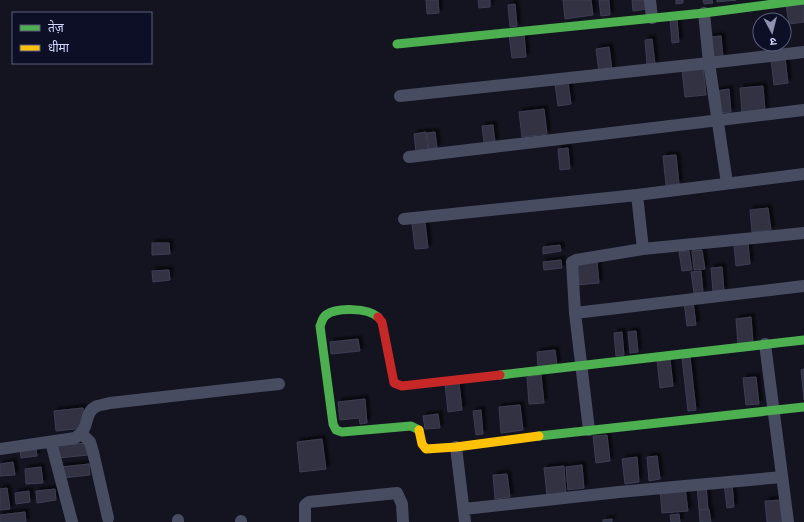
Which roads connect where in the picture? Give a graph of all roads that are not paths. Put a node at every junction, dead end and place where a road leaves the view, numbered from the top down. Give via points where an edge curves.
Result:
1 (650, 0) edge
2 (804, 0) edge
3 (793, 1) edge
4 (704, 13) junction
5 (652, 18) junction
6 (397, 44) dead end
7 (804, 52) edge
8 (709, 63) junction
9 (400, 96) dead end
10 (804, 110) edge
11 (718, 121) junction
12 (409, 157) dead end
13 (804, 174) edge
14 (727, 183) junction
15 (638, 195) junction
16 (404, 219) dead end
17 (804, 233) edge
18 (643, 249) junction
19 (804, 286) edge
20 (575, 313) junction
21 (804, 340) edge
22 (765, 344) junction
23 (581, 366) junction
24 (279, 384) dead end
25 (804, 407) edge
26 (774, 410) junction
27 (589, 430) junction
28 (82, 434) junction
29 (51, 442) junction
30 (456, 448) junction
31 (0, 449) edge
32 (782, 477) junction
33 (464, 509) junction
34 (108, 518) dead end
35 (72, 522) edge
36 (305, 522) edge
37 (403, 522) edge
38 (465, 522) edge
39 (788, 522) edge

1 - 5 street
2 - 3 street
3 - 4 street
4 - 5 street
4 - 8 street
5 - 6 street
7 - 8 street
8 - 9 street
8 - 11 street
10 - 11 street
11 - 12 street
11 - 14 street
13 - 14 street
14 - 15 street
15 - 16 street
15 - 18 street
17 - 18 street
18 - 20 street via 572,262
19 - 20 street
20 - 23 street
21 - 22 street
22 - 23 street
22 - 26 street
23 - 27 street
23 - 30 street via 402,386 394,383 382,322 377,316 359,310 327,314 320,326 321,338 333,424 338,431 412,426 419,430 422,444 426,448
24 - 28 street via 110,403 91,411
25 - 26 street
26 - 27 street
26 - 32 street
27 - 30 street
28 - 29 street via 75,438
28 - 34 street via 90,442
29 - 31 street
29 - 35 street
30 - 33 street
32 - 33 street
32 - 39 street
33 - 38 street
36 - 37 street via 305,505 309,502 397,493 402,504

